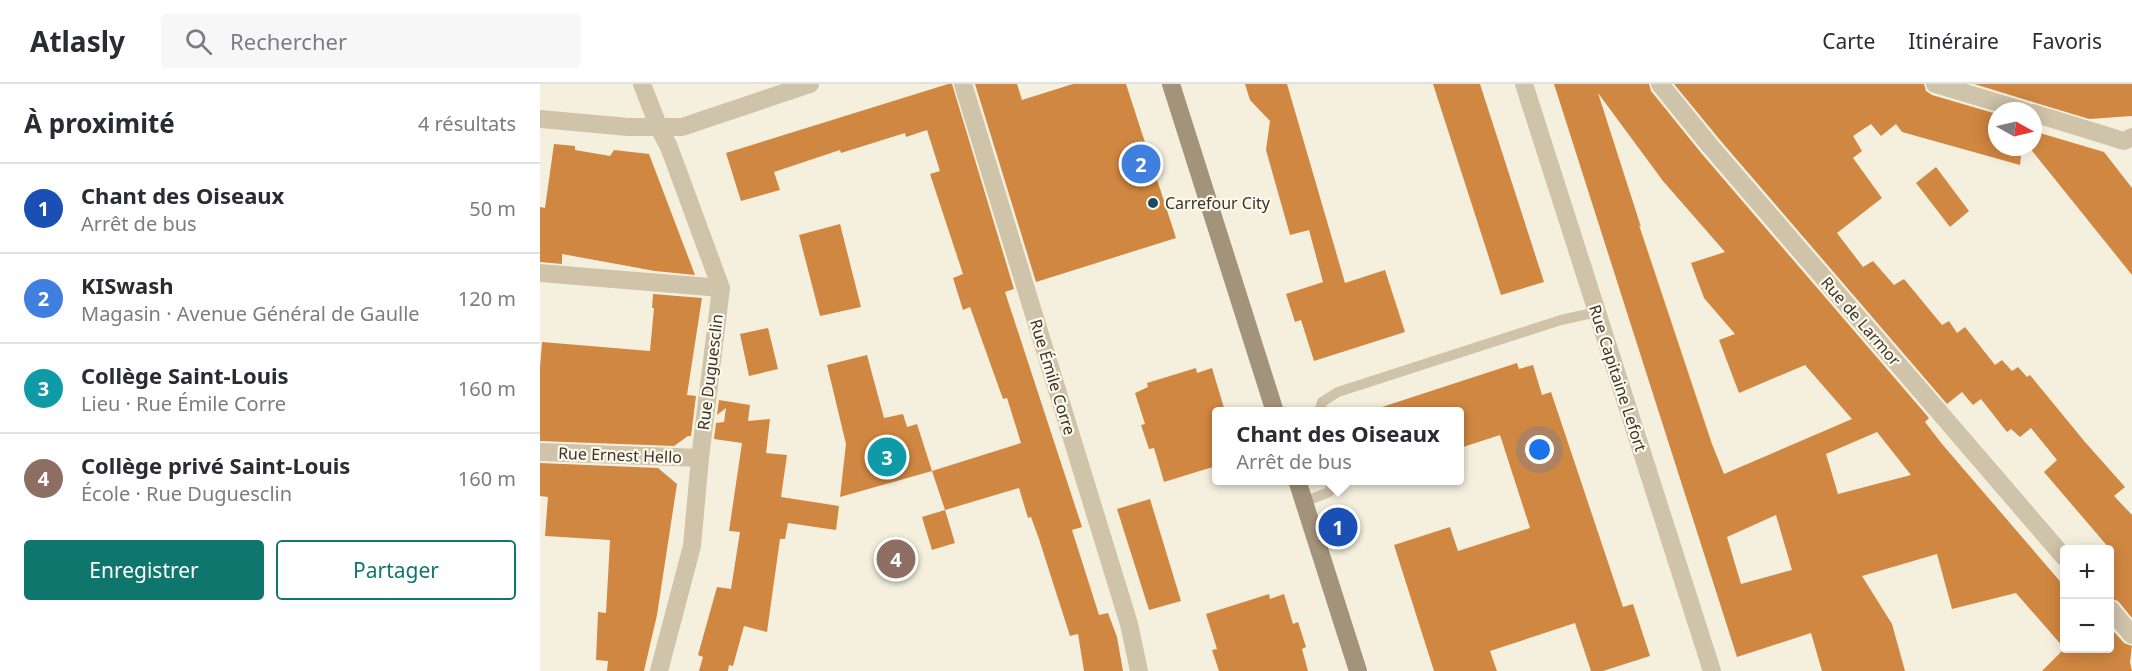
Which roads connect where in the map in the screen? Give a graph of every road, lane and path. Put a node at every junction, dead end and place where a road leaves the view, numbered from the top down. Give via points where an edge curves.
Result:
1 (642, 84) edge
2 (810, 84) edge
3 (963, 84) edge
4 (1171, 84) edge
5 (1524, 84) edge
6 (1660, 84) edge
7 (1935, 84) edge
8 (1995, 102) edge
9 (2042, 116) edge
10 (540, 119) edge
11 (659, 128) junction
12 (2129, 143) edge
13 (540, 273) edge
14 (721, 288) junction
15 (1597, 312) junction
16 (1274, 407) edge
17 (1320, 407) edge
18 (540, 452) edge
19 (700, 458) junction
20 (1299, 485) edge
21 (1331, 485) edge
22 (1304, 502) junction
23 (2060, 552) edge
24 (2114, 615) edge
25 (2132, 635) edge
26 (659, 671) edge
27 (1139, 671) edge
28 (1358, 671) edge
29 (1712, 671) edge

1 - 11 street, Rue Duguesclin
2 - 11 street via 682,127
3 - 27 street, Rue Émile Corre via 1130,624
4 - 16 main road
5 - 15 street, Rue Capitaine Lefort
6 - 23 street, Rue de Larmor
7 - 8 street
9 - 12 street
10 - 11 street
11 - 14 street, Rue Duguesclin
13 - 14 street
14 - 19 street, Rue Duguesclin
15 - 17 lane via 1338,392
15 - 29 street, Rue Capitaine Lefort
18 - 19 street, Rue Ernest Hello
19 - 26 street, Rue Duguesclin via 692,546
20 - 22 main road
21 - 22 lane via 1329,492
22 - 28 main road
24 - 25 street

